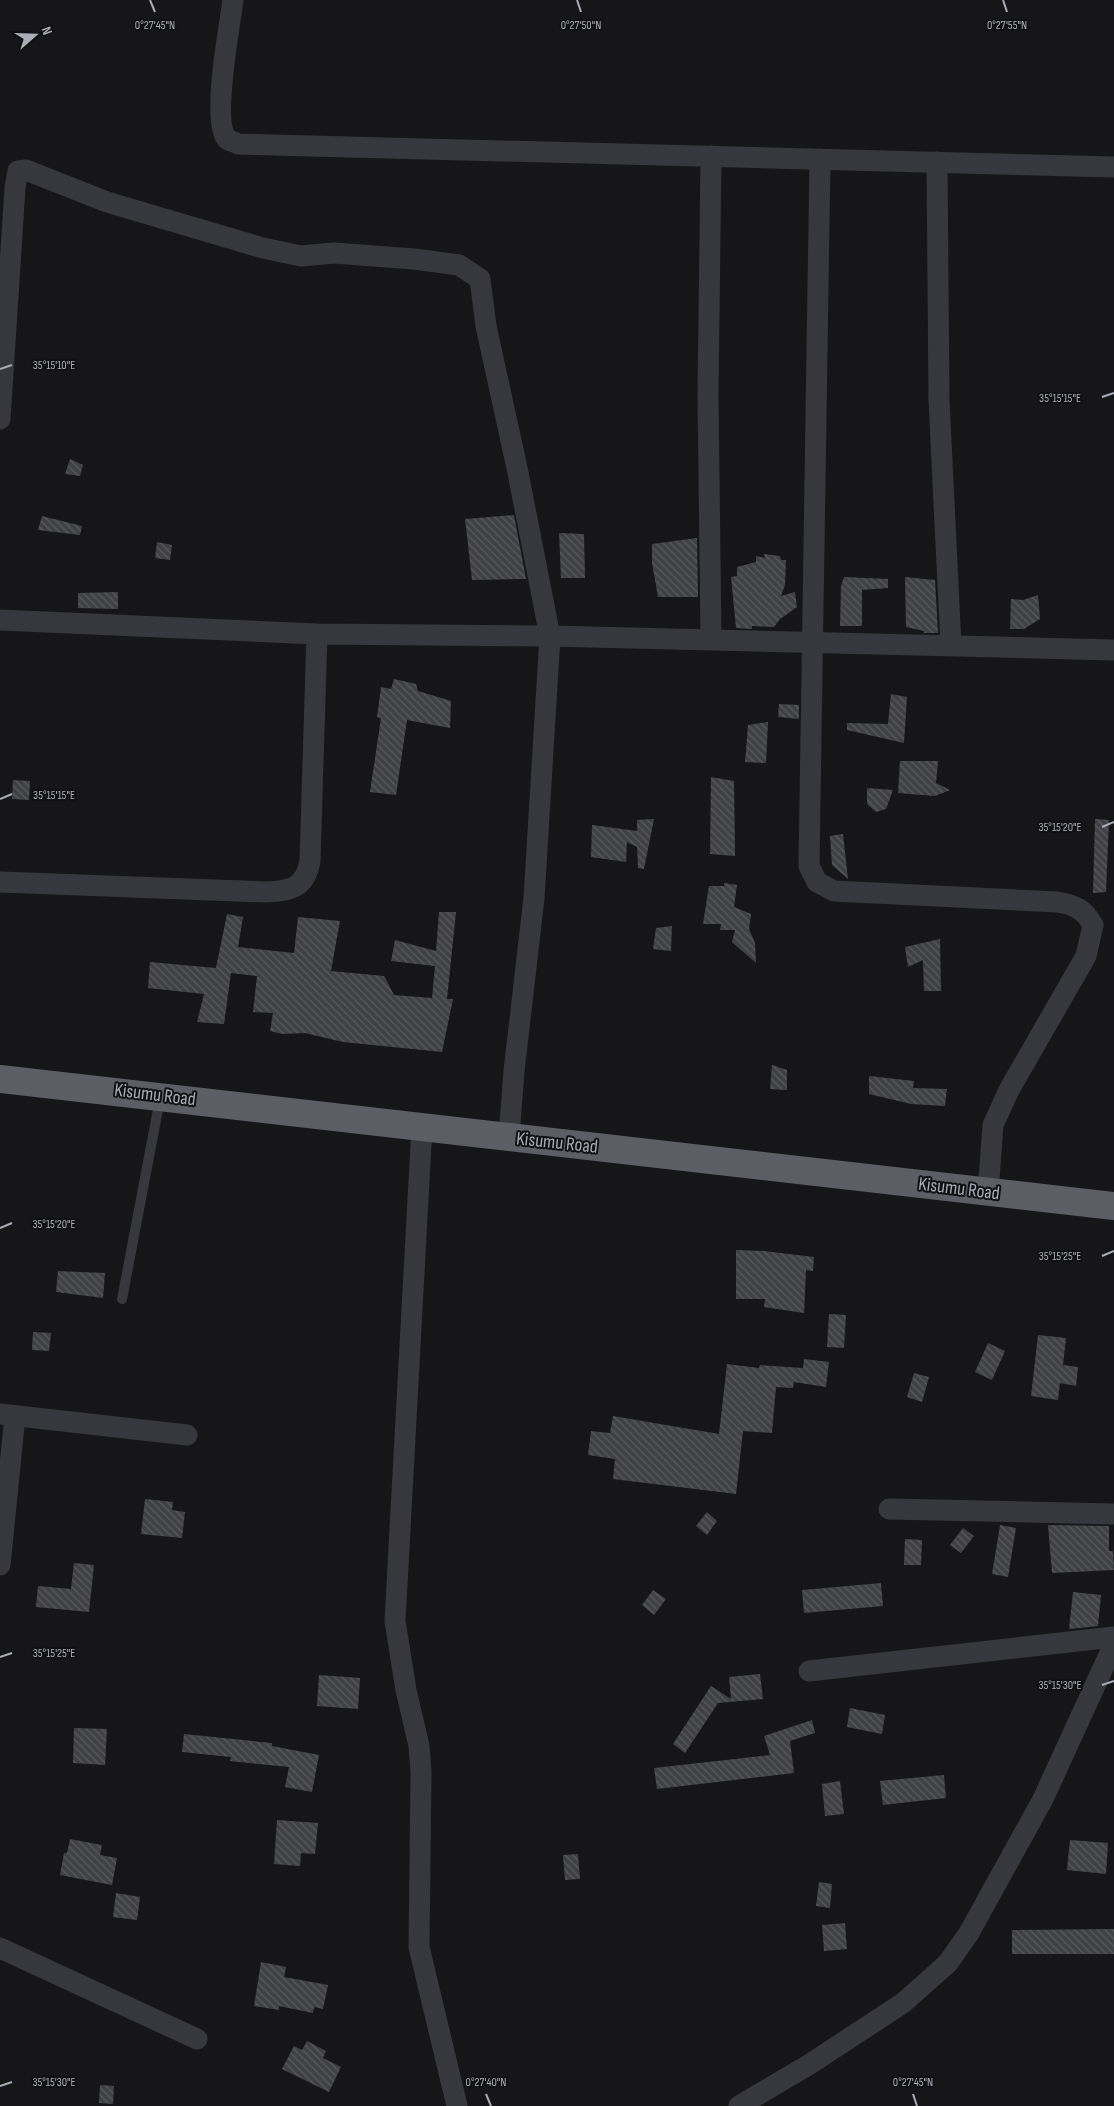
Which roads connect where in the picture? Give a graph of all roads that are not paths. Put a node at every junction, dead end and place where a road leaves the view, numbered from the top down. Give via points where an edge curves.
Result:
1 (233, 0) edge
2 (711, 156) junction
3 (820, 159) junction
4 (937, 162) junction
5 (1114, 167) edge
6 (0, 419) edge
7 (0, 620) edge
8 (317, 634) junction
9 (550, 636) junction
10 (711, 640) junction
11 (814, 642) junction
12 (951, 646) junction
13 (1114, 650) edge
14 (0, 882) edge
15 (0, 1079) edge
16 (160, 1095) junction
17 (422, 1126) junction
18 (509, 1137) junction
19 (988, 1193) junction
20 (1114, 1206) edge
21 (122, 1300) dead end
22 (8, 1415) edge
23 (187, 1435) dead end
24 (889, 1509) dead end
25 (1114, 1514) edge
26 (0, 1565) edge
27 (1114, 1637) edge
28 (1114, 1644) edge
29 (809, 1671) dead end
30 (0, 1948) edge
31 (197, 2039) dead end
32 (457, 2106) edge
33 (739, 2106) edge

1 - 2 street via 220,114 227,139 238,144
2 - 3 street
2 - 10 street via 708,395
3 - 4 street
3 - 11 street
4 - 5 street
4 - 12 street via 939,400
6 - 9 street via 18,171 26,170 107,202 282,253 301,256 366,254 459,265 480,279 483,290 486,326
7 - 8 street
8 - 9 street
8 - 14 street via 310,861 307,875 297,886 285,891 266,892
9 - 10 street
9 - 18 street via 534,898
10 - 11 street
11 - 12 street
11 - 19 street via 808,839 809,866 817,882 834,891 1074,905 1086,913 1093,925 1086,956 1017,1075 993,1125
12 - 13 street
15 - 16 highway, Kisumu Road
16 - 17 highway, Kisumu Road
16 - 21 lane
17 - 18 highway, Kisumu Road
17 - 32 street via 395,1621 421,1772 419,1947
18 - 19 highway, Kisumu Road
19 - 20 highway, Kisumu Road
22 - 23 street
22 - 26 street
24 - 25 street
27 - 29 street
28 - 33 street via 1043,1799 969,1933 948,1963 903,2004
30 - 31 street

